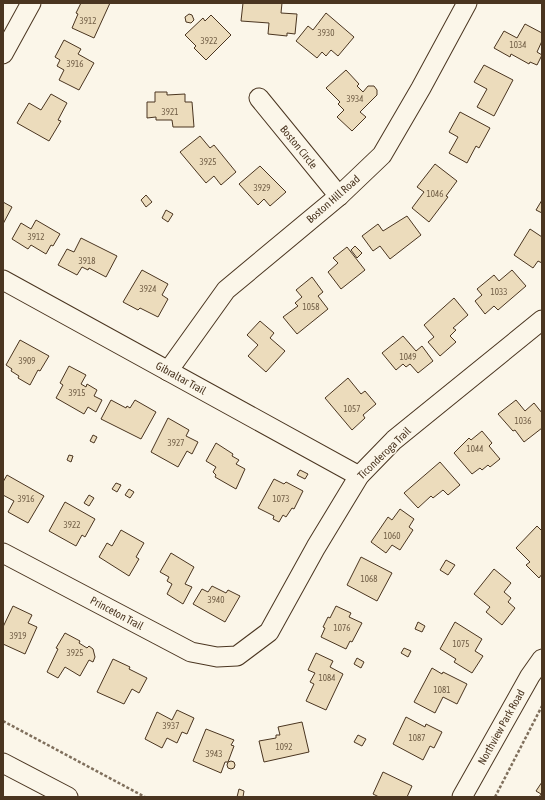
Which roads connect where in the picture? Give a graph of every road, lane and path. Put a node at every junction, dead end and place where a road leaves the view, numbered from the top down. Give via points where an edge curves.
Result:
1 (31, 3) edge
2 (467, 3) edge
3 (3, 54) edge
4 (259, 98) dead end
5 (339, 196) junction
6 (3, 280) edge
7 (542, 320) edge
8 (168, 371) junction
9 (359, 476) junction
10 (3, 553) edge
11 (237, 656) joint
12 (542, 658) edge
13 (542, 706) edge
14 (3, 721) edge
15 (3, 763) edge
16 (68, 797) edge
17 (145, 797) edge
18 (462, 797) edge
19 (495, 797) edge

1 - 3 street
2 - 5 street, Boston Hill Road via 422,88 382,155
4 - 5 street, Boston Circle
5 - 8 street, Boston Hill Road via 226,290
6 - 8 street, Gibraltar Trail
7 - 9 street, Ticonderoga Trail via 394,440
8 - 9 street, Gibraltar Trail
9 - 11 street, Ticonderoga Trail via 269,632
10 - 11 street, Princeton Trail via 191,652 217,657
12 - 18 street, Northview Park Road
13 - 19 path
14 - 17 path
15 - 16 street

